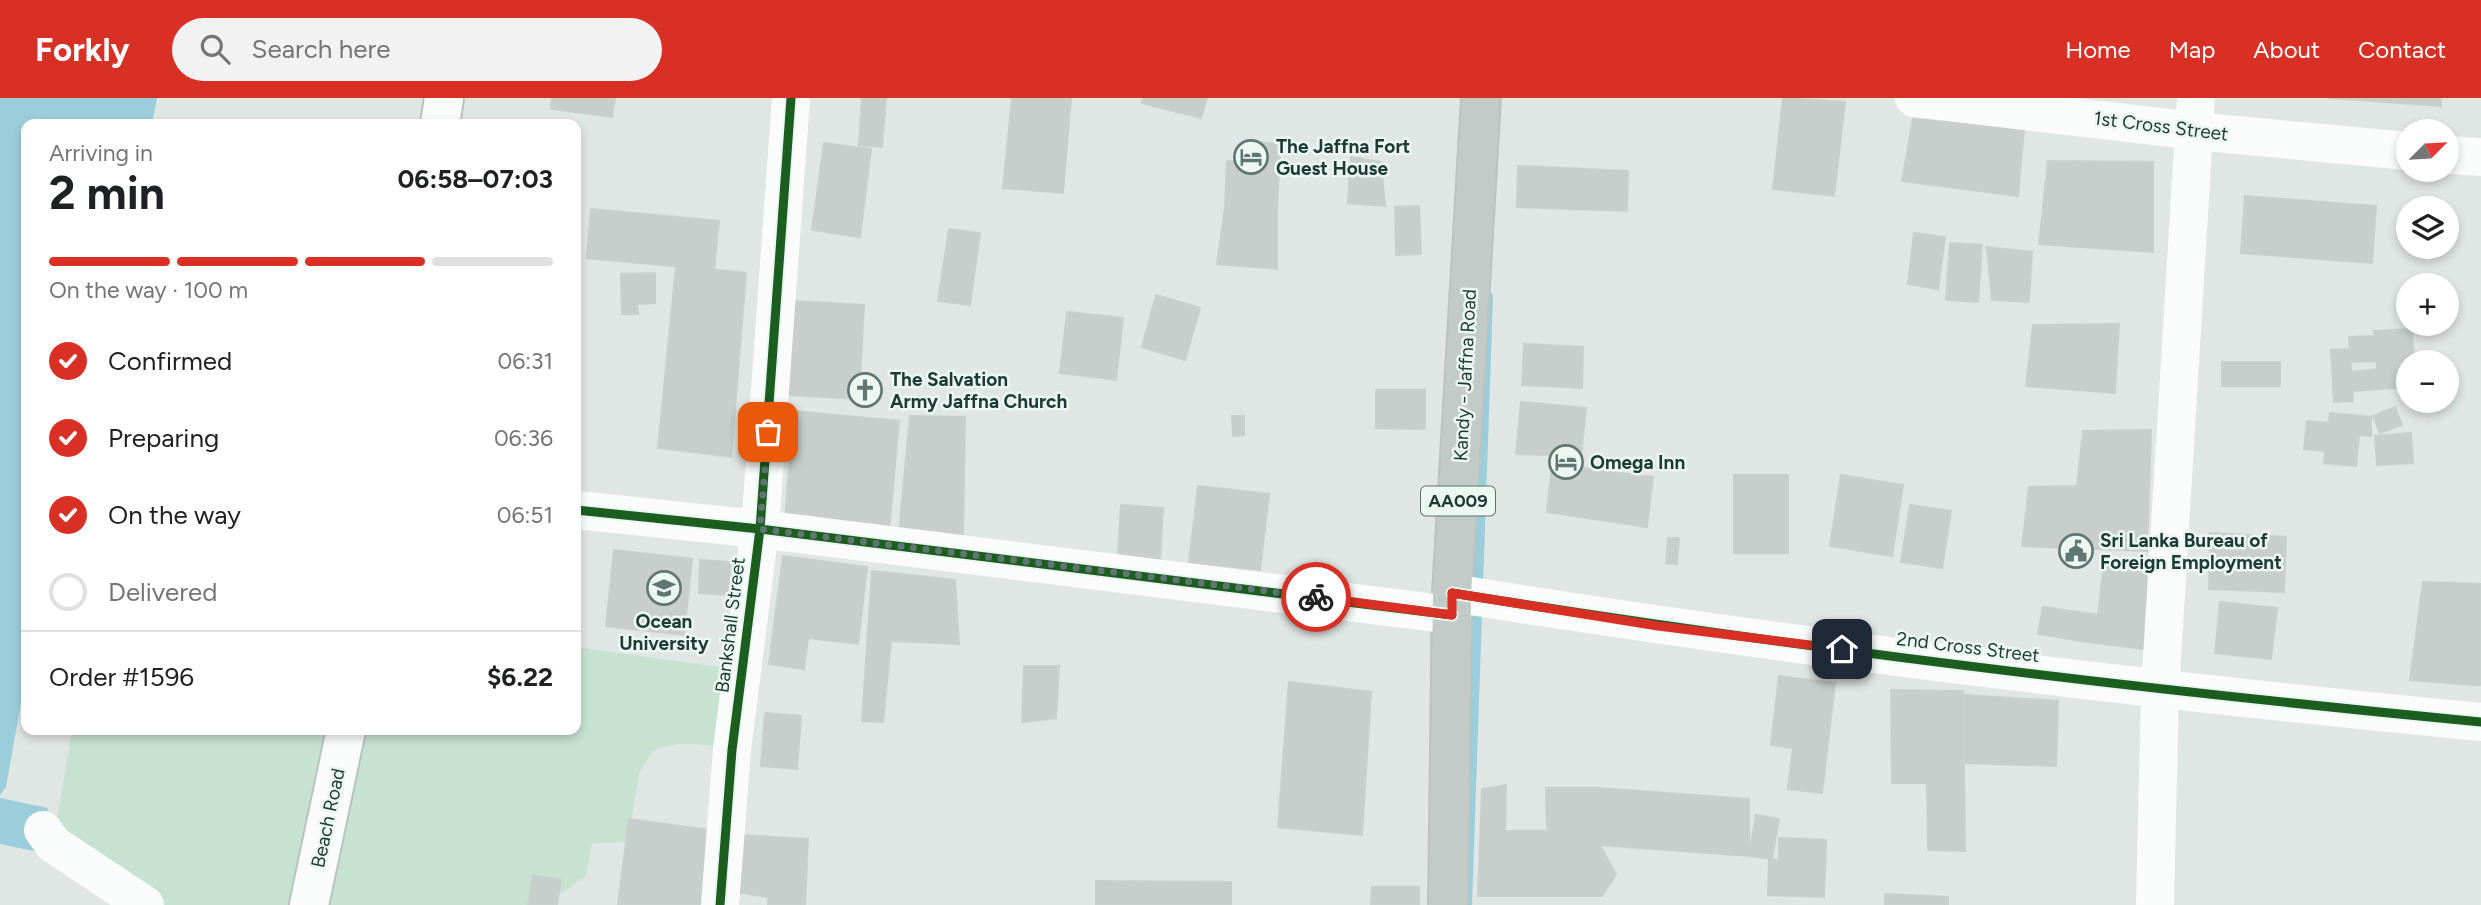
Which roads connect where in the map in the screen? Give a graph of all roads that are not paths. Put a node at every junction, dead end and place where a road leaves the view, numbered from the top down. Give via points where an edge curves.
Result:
1 (444, 98) edge
2 (791, 98) edge
3 (1481, 98) edge
4 (1914, 98) edge
5 (2195, 115) edge
6 (441, 119) edge
7 (2396, 149) edge
8 (2459, 156) edge
9 (2481, 157) edge
10 (581, 511) edge
11 (760, 529) junction
12 (1452, 604) junction
13 (2160, 691) junction
14 (2481, 722) edge
15 (345, 735) edge
16 (43, 830) dead end
17 (145, 905) edge
18 (309, 905) edge
19 (720, 905) edge
20 (1448, 905) edge
21 (2155, 905) edge

1 - 6 street
2 - 11 street, Bankshall Street
3 - 12 highway, Kandy - Jaffna Road / AA009
4 - 5 street, 1st Cross Street
5 - 7 street, 1st Cross Street
5 - 13 street
8 - 9 street
10 - 11 street, 2nd Cross Street
11 - 12 street, 2nd Cross Street
11 - 19 street, Bankshall Street via 732,750
12 - 13 street, 2nd Cross Street
12 - 20 highway, Kandy - Jaffna Road / AA009
13 - 14 street, 2nd Cross Street
13 - 21 street
15 - 18 street, Beach Road
16 - 17 street via 53,844

